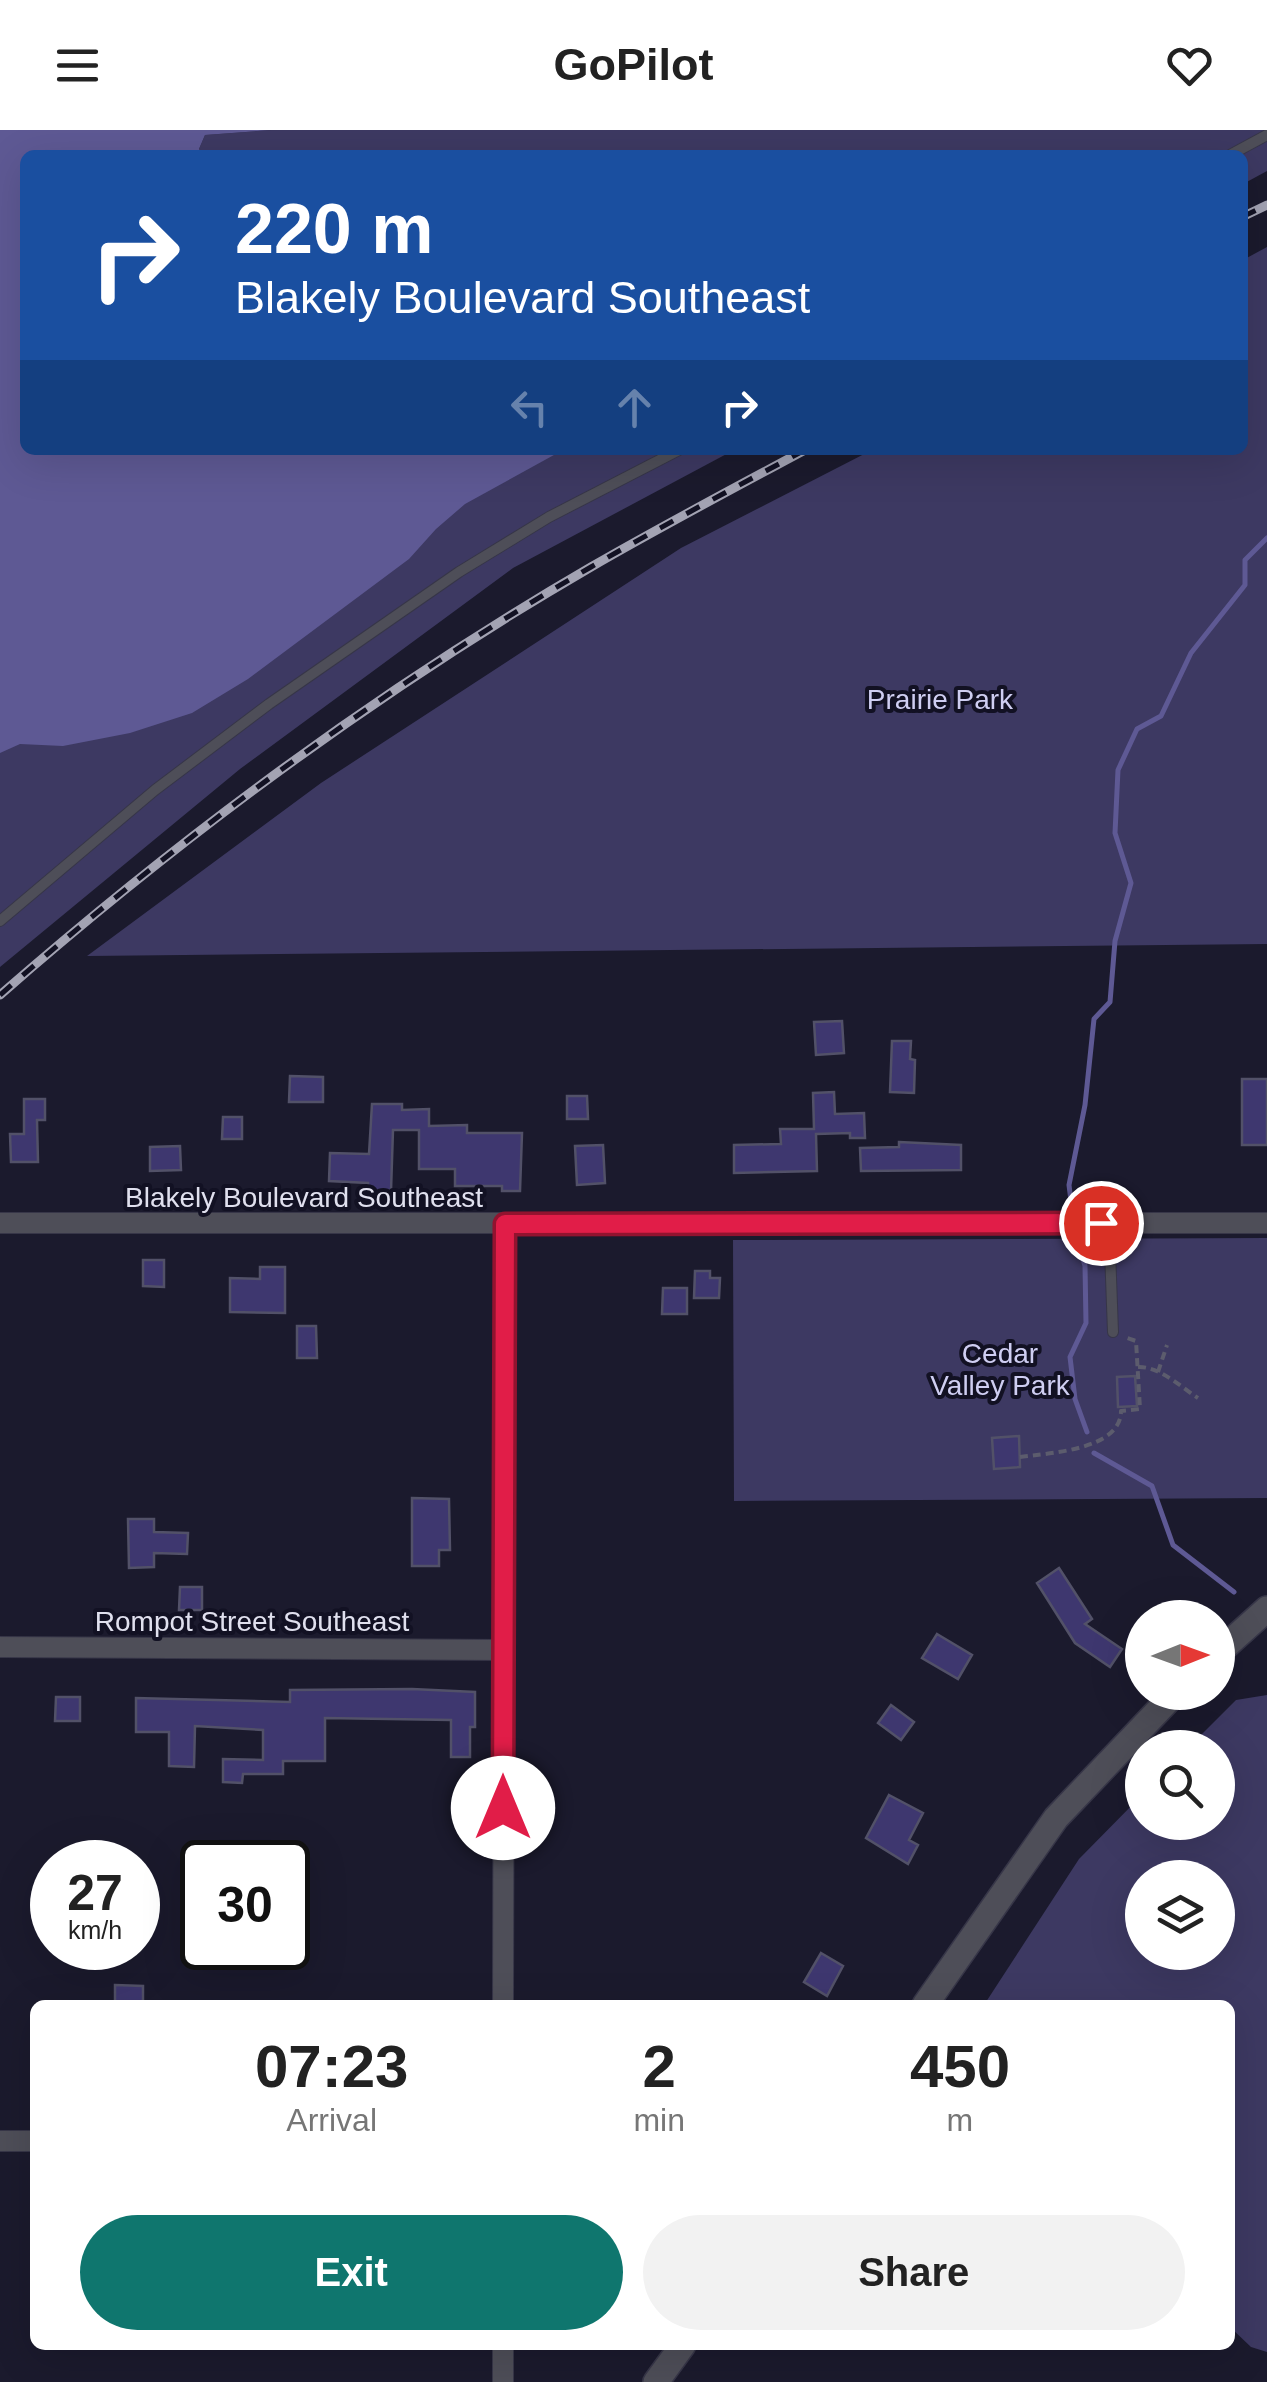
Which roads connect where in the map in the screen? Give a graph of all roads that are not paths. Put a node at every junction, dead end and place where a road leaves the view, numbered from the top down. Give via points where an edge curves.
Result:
1 (1267, 135) edge
2 (1239, 150) edge
3 (669, 455) edge
4 (0, 920) edge
5 (0, 1223) edge
6 (1105, 1223) junction
7 (1267, 1223) edge
8 (505, 1224) junction
9 (1113, 1332) road end
10 (1267, 1609) edge
11 (1235, 1638) edge
12 (0, 1648) edge
13 (503, 1650) junction
14 (1159, 1710) edge
15 (503, 2000) edge
16 (929, 2000) edge
17 (0, 2140) edge
18 (30, 2141) edge
19 (503, 2350) edge
20 (679, 2350) edge
21 (503, 2382) edge
22 (656, 2382) edge

1 - 2 lane
3 - 4 lane via 460,572 269,704
5 - 8 street, Blakely Boulevard Southeast
6 - 7 street, Blakely Boulevard Southeast
6 - 8 street, Blakely Boulevard Southeast
6 - 9 lane
8 - 13 street
10 - 11 street
12 - 13 street, Rompot Street Southeast
13 - 15 street
14 - 16 street via 1056,1818
17 - 18 street
19 - 21 street
20 - 22 street

